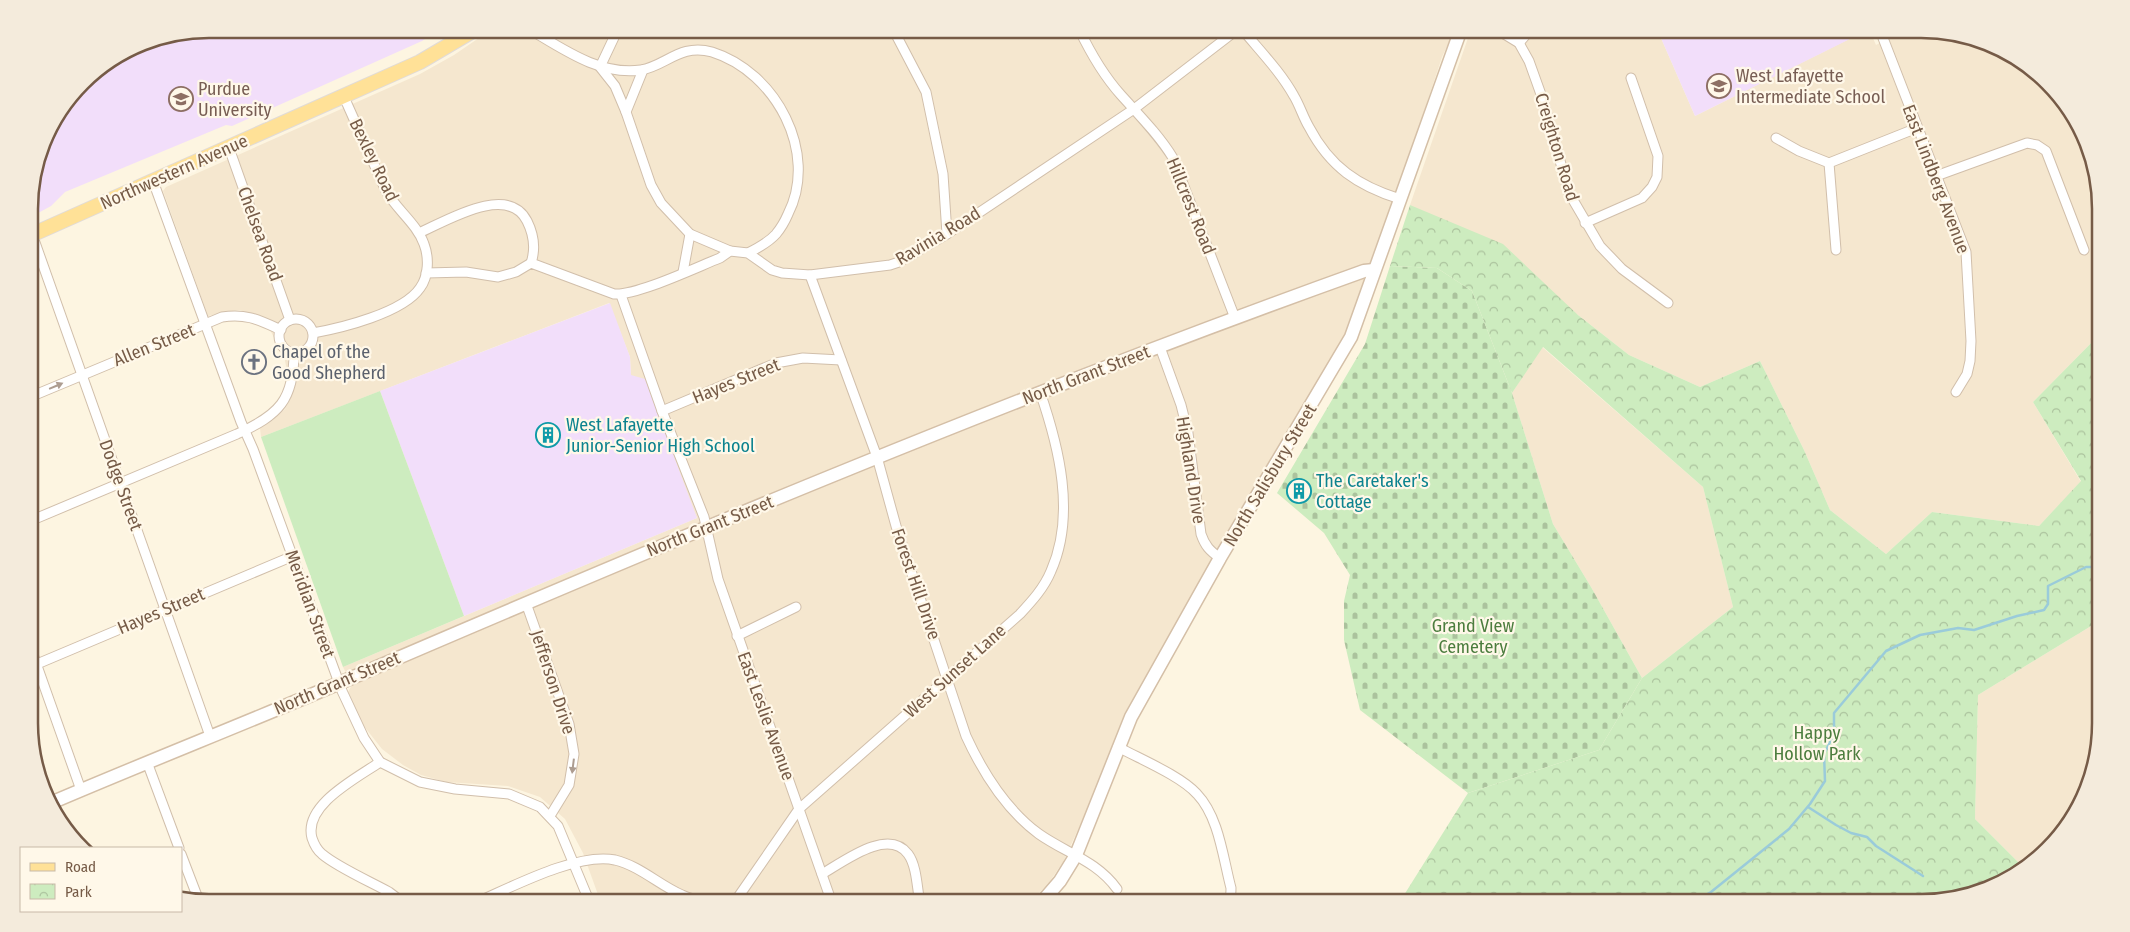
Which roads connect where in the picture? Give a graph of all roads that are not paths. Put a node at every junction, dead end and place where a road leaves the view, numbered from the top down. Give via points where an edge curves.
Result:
1 (461, 38) edge
2 (544, 38) edge
3 (614, 38) edge
4 (898, 38) edge
5 (1084, 38) edge
6 (1226, 38) edge
7 (1250, 38) edge
8 (1458, 38) edge
9 (1510, 38) edge
10 (1523, 38) edge
11 (1883, 38) edge
12 (1518, 43) junction
13 (600, 67) junction
14 (643, 70) junction
15 (1631, 78) dead end
16 (344, 97) junction
17 (1134, 108) junction
18 (626, 112) junction
19 (1916, 128) junction
20 (1776, 138) dead end
21 (229, 148) junction
22 (1829, 163) junction
23 (1936, 176) junction
24 (152, 181) junction
25 (1400, 199) junction
26 (1585, 223) junction
27 (38, 231) edge
28 (419, 232) junction
29 (690, 234) junction
30 (947, 234) junction
31 (1836, 250) dead end
32 (2084, 250) dead end
33 (730, 251) junction
34 (748, 253) junction
35 (38, 257) edge
36 (531, 263) junction
37 (1374, 270) junction
38 (683, 272) junction
39 (426, 273) junction
40 (810, 275) junction
41 (621, 295) junction
42 (1668, 303) dead end
43 (1235, 318) junction
44 (290, 320) junction
45 (205, 324) junction
46 (281, 330) junction
47 (313, 333) junction
48 (1160, 347) junction
49 (294, 352) junction
50 (841, 360) junction
51 (82, 375) junction
52 (1040, 392) junction
53 (1956, 392) dead end
54 (38, 394) edge
55 (662, 411) junction
56 (245, 431) junction
57 (877, 457) junction
58 (120, 482) junction
59 (38, 518) edge
60 (706, 527) junction
61 (292, 556) junction
62 (1220, 558) junction
63 (526, 603) junction
64 (796, 607) dead end
65 (165, 610) junction
66 (737, 636) junction
67 (38, 664) edge
68 (948, 678) junction
69 (38, 679) edge
70 (339, 683) junction
71 (210, 736) junction
72 (1118, 747) junction
73 (147, 762) junction
74 (380, 762) junction
75 (81, 790) junction
76 (56, 801) edge
77 (799, 809) junction
78 (550, 816) junction
79 (179, 847) edge
80 (1076, 855) junction
81 (182, 857) edge
82 (574, 862) junction
83 (822, 874) junction
84 (1117, 889) dead end
85 (196, 893) edge
86 (392, 894) edge
87 (496, 894) edge
88 (586, 894) edge
89 (679, 894) edge
90 (740, 894) edge
91 (829, 894) edge
92 (918, 894) edge
93 (1049, 894) edge
94 (1231, 894) edge

1 - 16 main road, Northwestern Avenue via 420,62
2 - 13 street
3 - 13 street
4 - 30 street via 926,92 942,174
5 - 17 street, Hillcrest Road via 1100,68
6 - 17 street, Ravinia Road
7 - 25 street via 1279,72 1329,158 1365,186
8 - 25 street, North Salisbury Street
9 - 12 street, Creighton Road
10 - 12 street
11 - 19 street, East Lindberg Avenue
12 - 26 street, Creighton Road via 1535,77 1569,193
13 - 14 street via 615,71
13 - 18 street via 615,86
14 - 18 street
14 - 34 street via 691,50 711,52 728,58 745,70 776,100 791,128 796,146 799,167 796,191 791,208 776,234
15 - 26 street via 1658,156 1657,177 1642,198
16 - 21 main road, Northwestern Avenue
16 - 28 street, Bexley Road via 386,191
17 - 30 street, Ravinia Road
17 - 43 street, Hillcrest Road via 1173,158
18 - 29 street via 651,185 661,203
19 - 22 street
19 - 23 street, East Lindberg Avenue
20 - 22 street
21 - 24 main road, Northwestern Avenue
21 - 44 street, Chelsea Road
22 - 31 street
23 - 32 street via 2027,143 2038,144 2046,151
23 - 53 street, East Lindberg Avenue via 1966,252 1968,268 1970,361 1968,374
24 - 27 main road, Northwestern Avenue
24 - 45 street, Meridian Street
25 - 37 street, North Salisbury Street
26 - 42 street, Creighton Road via 1612,261
28 - 36 street via 483,206 496,203 508,206 525,217 531,228 534,252
28 - 39 street via 427,257
29 - 33 street, Ravinia Road
29 - 38 street
30 - 40 street, Ravinia Road via 890,265
33 - 34 street, Ravinia Road
33 - 38 street
34 - 40 street, Ravinia Road via 772,270
35 - 51 street, Dodge Street
36 - 39 street via 498,277 466,272
36 - 41 street
37 - 43 street, North Grant Street via 1364,270
37 - 62 street, North Salisbury Street via 1351,337
38 - 41 street
39 - 47 street via 412,298 353,325
40 - 50 street, Forest Hill Drive
41 - 55 street, East Leslie Avenue
43 - 48 street, North Grant Street
44 - 46 street
44 - 47 street via 305,321
45 - 46 street, Allen Street via 237,315 257,319
45 - 51 street, Allen Street
45 - 56 street, Meridian Street
46 - 49 street via 282,344
47 - 49 street via 308,347
48 - 52 street, North Grant Street
48 - 62 street, Highland Drive via 1188,433 1201,534 1204,544
49 - 56 street via 294,372 285,399 267,418
50 - 55 street, Hayes Street via 803,358 776,363
50 - 57 street, Forest Hill Drive
54 -> 51 street, Allen Street
51 - 58 street, Dodge Street
52 - 57 street, North Grant Street
52 - 68 street, West Sunset Lane via 1056,444 1061,480 1060,534 1051,570 1034,598
55 - 60 street, East Leslie Avenue
56 - 58 street
56 - 61 street, Meridian Street
57 - 60 street, North Grant Street
57 - 68 street, Forest Hill Drive via 896,526
58 - 59 street
58 - 65 street, Dodge Street
60 - 63 street, North Grant Street
60 - 66 street, East Leslie Avenue via 718,579
61 - 65 street, Hayes Street
61 - 70 street, Meridian Street
62 - 72 street, North Salisbury Street via 1131,717
63 - 70 street, North Grant Street
63 -> 78 street, Jefferson Drive via 570,724 574,754 569,785
64 - 66 street
65 - 67 street, Hayes Street
65 - 71 street, Dodge Street
66 - 77 street, East Leslie Avenue
68 - 77 street, West Sunset Lane
68 - 80 street, Forest Hill Drive via 966,736 989,780 1008,806 1040,835
69 - 75 street
70 - 71 street, North Grant Street
70 - 74 street, Meridian Street via 364,738
71 - 73 street, North Grant Street
72 - 80 street, North Salisbury Street
72 - 94 street via 1192,788 1202,801 1213,821
73 - 75 street, North Grant Street
73 - 79 street
74 - 78 street, Meridian Street via 420,782 509,794
74 - 86 street via 321,805 311,824 311,832 320,852
75 - 76 street, North Grant Street
77 - 83 street, East Leslie Avenue
77 - 90 street, West Sunset Lane
78 - 82 street, Meridian Street
80 - 84 street, Forest Hill Drive via 1101,871
80 - 93 street, North Salisbury Street
81 - 85 street
82 - 87 street
82 - 88 street, Meridian Street
82 - 89 street via 613,860 634,868
83 - 91 street, East Leslie Avenue
83 - 92 street via 861,851 884,844 897,845 909,854

